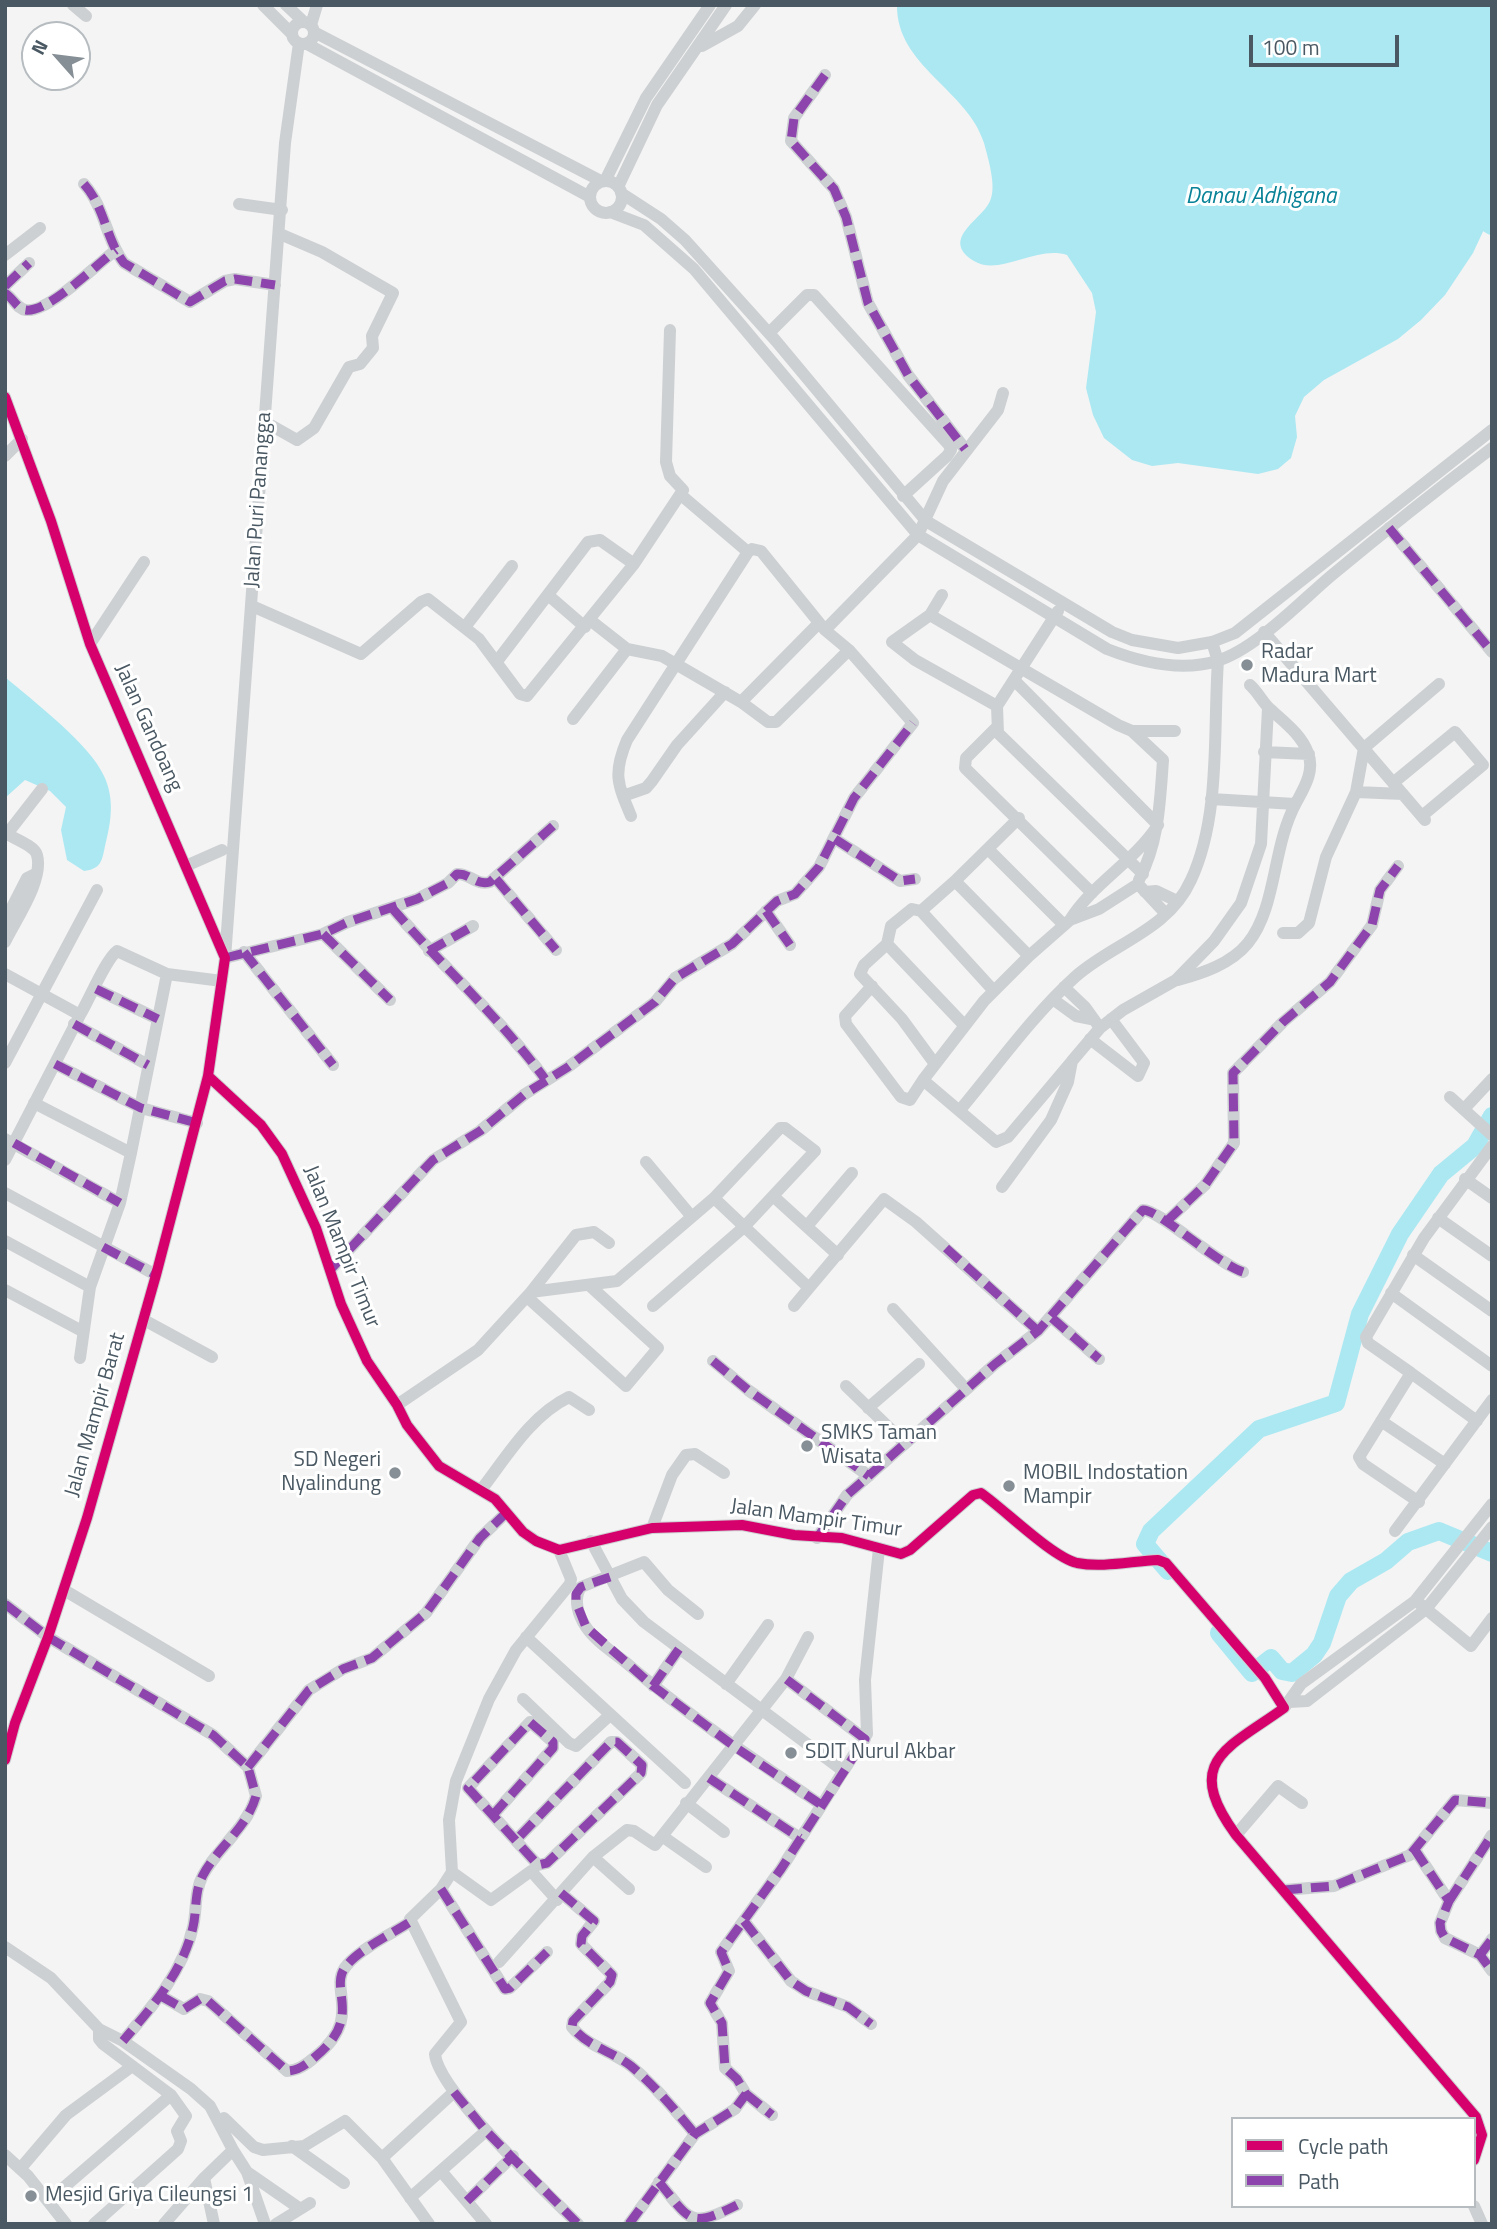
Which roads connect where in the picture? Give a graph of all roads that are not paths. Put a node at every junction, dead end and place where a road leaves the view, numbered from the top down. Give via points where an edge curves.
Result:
1 (73, 5) edge
2 (263, 5) edge
3 (286, 5) edge
4 (317, 5) edge
5 (710, 5) edge
6 (726, 5) edge
7 (755, 5) edge
8 (86, 16) dead end
9 (310, 26) junction
10 (299, 40) junction
11 (687, 50) junction
12 (825, 75) dead end
13 (603, 181) junction
14 (84, 184) dead end
15 (620, 190) junction
16 (590, 197) junction
17 (239, 204) dead end
18 (282, 210) junction
19 (610, 212) junction
20 (40, 228) dead end
21 (279, 234) junction
22 (116, 250) junction
23 (5, 255) edge
24 (29, 263) dead end
25 (275, 285) junction
26 (5, 286) edge
27 (5, 293) edge
28 (670, 330) dead end
29 (773, 337) junction
30 (765, 350) junction
31 (1003, 393) dead end
32 (5, 397) edge
33 (265, 422) junction
34 (22, 439) junction
35 (1490, 440) edge
36 (965, 449) junction
37 (5, 456) edge
38 (681, 495) junction
39 (903, 496) junction
40 (926, 521) junction
41 (1389, 527) junction
42 (918, 534) junction
43 (748, 552) junction
44 (144, 562) dead end
45 (634, 564) junction
46 (512, 566) dead end
47 (548, 595) junction
48 (942, 595) dead end
49 (1063, 603) junction
50 (252, 606) junction
51 (930, 615) junction
52 (1054, 618) junction
53 (588, 623) junction
54 (465, 627) junction
55 (821, 627) junction
56 (1264, 632) junction
57 (1212, 642) junction
58 (90, 644) junction
59 (627, 649) junction
60 (849, 650) junction
61 (1492, 652) edge
62 (498, 660) junction
63 (1217, 661) junction
64 (676, 663) junction
65 (1020, 667) junction
66 (1014, 680) junction
67 (1439, 684) dead end
68 (1250, 685) dead end
69 (725, 692) junction
70 (741, 702) junction
71 (997, 706) junction
72 (1268, 708) junction
73 (573, 719) dead end
74 (997, 727) junction
75 (1132, 731) junction
76 (1364, 748) junction
77 (1264, 752) junction
78 (1309, 754) junction
79 (1163, 760) junction
80 (1393, 783) junction
81 (42, 789) dead end
82 (1356, 792) junction
83 (1403, 794) junction
84 (622, 796) junction
85 (1211, 799) junction
86 (1262, 802) junction
87 (1295, 804) junction
88 (631, 816) dead end
89 (1019, 818) junction
90 (1158, 825) junction
91 (553, 826) dead end
92 (6, 834) edge
93 (835, 839) junction
94 (988, 849) junction
95 (222, 850) dead end
96 (1129, 860) junction
97 (188, 865) junction
98 (1398, 866) dead end
99 (496, 879) junction
100 (915, 879) dead end
101 (955, 881) junction
102 (1142, 883) junction
103 (97, 890) dead end
104 (1092, 893) junction
105 (1177, 901) junction
106 (393, 909) junction
107 (766, 911) junction
108 (921, 911) junction
109 (1166, 914) junction
110 (8, 919) edge
111 (1067, 923) junction
112 (473, 926) dead end
113 (1283, 933) dead end
114 (323, 934) junction
115 (5, 942) edge
116 (790, 944) dead end
117 (887, 944) junction
118 (555, 950) dead end
119 (429, 951) junction
120 (244, 952) junction
121 (1029, 956) junction
122 (225, 958) junction
123 (5, 974) edge
124 (167, 974) junction
125 (1176, 980) junction
126 (222, 981) junction
127 (872, 986) junction
128 (1064, 987) junction
129 (96, 989) junction
130 (993, 990) junction
131 (41, 994) junction
132 (390, 1000) dead end
133 (1054, 1000) junction
134 (158, 1019) junction
135 (1111, 1019) junction
136 (77, 1020) junction
137 (1095, 1023) junction
138 (964, 1026) junction
139 (1090, 1039) junction
140 (1072, 1061) junction
141 (5, 1063) edge
142 (55, 1064) junction
143 (935, 1064) junction
144 (148, 1065) junction
145 (333, 1065) dead end
146 (208, 1076) junction
147 (545, 1079) junction
148 (1492, 1079) edge
149 (923, 1080) junction
150 (1450, 1097) dead end
151 (34, 1103) junction
152 (141, 1108) junction
153 (1464, 1109) junction
154 (960, 1110) junction
155 (197, 1123) junction
156 (1488, 1135) edge
157 (9, 1141) edge
158 (131, 1153) junction
159 (5, 1160) edge
160 (646, 1162) dead end
161 (852, 1173) dead end
162 (1465, 1179) junction
163 (1002, 1187) dead end
164 (5, 1193) edge
165 (773, 1196) junction
166 (714, 1198) junction
167 (1492, 1198) edge
168 (120, 1203) junction
169 (692, 1217) junction
170 (1438, 1218) junction
171 (1167, 1221) junction
172 (807, 1226) junction
173 (744, 1227) junction
174 (5, 1241) edge
175 (609, 1243) dead end
176 (103, 1247) junction
177 (838, 1255) junction
178 (1413, 1255) junction
179 (1492, 1256) edge
180 (331, 1269) junction
181 (1243, 1272) dead end
182 (156, 1275) junction
183 (589, 1285) junction
184 (90, 1287) junction
185 (809, 1288) junction
186 (5, 1290) edge
187 (1391, 1293) junction
188 (529, 1294) junction
189 (794, 1306) dead end
190 (653, 1307) dead end
191 (893, 1309) dead end
192 (1492, 1311) edge
193 (1052, 1318) junction
194 (144, 1320) junction
195 (82, 1331) junction
196 (1038, 1331) junction
197 (212, 1357) dead end
198 (79, 1358) dead end
199 (1099, 1359) dead end
200 (713, 1361) dead end
201 (919, 1364) dead end
202 (1492, 1366) edge
203 (1411, 1373) junction
204 (846, 1386) dead end
205 (967, 1389) junction
206 (1492, 1400) edge
207 (397, 1405) junction
208 (869, 1408) junction
209 (589, 1410) dead end
210 (1381, 1420) junction
211 (1477, 1421) junction
212 (905, 1443) junction
213 (1445, 1464) junction
214 (724, 1473) dead end
215 (869, 1476) junction
216 (481, 1490) junction
217 (1419, 1502) junction
218 (1492, 1504) edge
219 (506, 1513) junction
220 (1492, 1527) edge
221 (652, 1528) junction
222 (1395, 1531) dead end
223 (817, 1538) junction
224 (590, 1541) junction
225 (879, 1549) junction
226 (559, 1550) junction
227 (610, 1577) junction
228 (64, 1590) junction
229 (1415, 1601) junction
230 (5, 1604) edge
231 (1426, 1609) junction
232 (698, 1614) dead end
233 (1491, 1619) edge
234 (768, 1625) dead end
235 (48, 1637) junction
236 (526, 1637) junction
237 (808, 1637) dead end
238 (679, 1648) junction
239 (209, 1676) dead end
240 (786, 1679) junction
241 (726, 1684) junction
242 (653, 1686) junction
243 (523, 1699) dead end
244 (1287, 1705) junction
245 (762, 1710) junction
246 (610, 1715) junction
247 (10, 1720) edge
248 (865, 1739) junction
249 (735, 1747) junction
250 (5, 1760) edge
251 (248, 1767) junction
252 (842, 1770) junction
253 (709, 1778) junction
254 (685, 1783) dead end
255 (462, 1785) junction
256 (686, 1803) junction
257 (1302, 1803) dead end
258 (1492, 1803) edge
259 (820, 1804) junction
260 (493, 1815) junction
261 (724, 1832) dead end
262 (1236, 1835) junction
263 (1492, 1835) edge
264 (662, 1836) junction
265 (800, 1838) junction
266 (517, 1839) junction
267 (1415, 1850) junction
268 (593, 1857) junction
269 (706, 1867) dead end
270 (452, 1872) junction
271 (441, 1889) junction
272 (629, 1889) dead end
273 (1284, 1890) junction
274 (559, 1896) junction
275 (1449, 1901) junction
276 (744, 1921) junction
277 (410, 1922) junction
278 (1492, 1939) edge
279 (5, 1947) edge
280 (547, 1952) dead end
281 (1480, 1955) junction
282 (499, 1962) dead end
283 (1492, 1971) edge
284 (161, 1996) junction
285 (871, 2024) dead end
286 (99, 2029) junction
287 (123, 2041) junction
288 (131, 2067) junction
289 (453, 2092) junction
290 (746, 2094) junction
291 (171, 2095) junction
292 (772, 2115) dead end
293 (1476, 2117) edge
294 (1476, 2117) edge
295 (223, 2118) dead end
296 (486, 2131) junction
297 (695, 2134) junction
298 (292, 2146) junction
299 (233, 2150) junction
300 (1476, 2154) edge
301 (5, 2155) edge
302 (513, 2156) junction
303 (382, 2158) junction
304 (20, 2169) junction
305 (441, 2171) junction
306 (247, 2172) junction
307 (204, 2178) junction
308 (659, 2182) junction
309 (344, 2183) dead end
310 (410, 2198) junction
311 (48, 2201) junction
312 (467, 2201) junction
313 (737, 2205) dead end
314 (1475, 2208) edge
315 (166, 2223) edge
316 (66, 2224) edge
317 (94, 2224) edge
318 (214, 2224) edge
319 (265, 2224) edge
320 (276, 2224) edge
321 (429, 2224) edge
322 (486, 2224) edge
323 (578, 2224) edge
324 (629, 2224) edge
325 (1482, 2224) edge

1 - 8 street
2 - 10 street
3 - 9 street
4 - 9 street
5 - 11 street
6 - 11 street
7 - 11 street via 738,26
9 - 10 street via 313,39
9 - 10 street via 297,24
9 - 13 street
10 - 16 street
10 - 18 street, Jalan Puri Panangga
11 - 13 street via 646,98
11 - 15 street
12 - 36 street via 794,118 791,141 834,189 868,303 908,375
13 - 15 street
13 - 16 street
14 - 22 street
15 - 19 street via 619,205
15 - 29 street via 685,240
16 - 19 street via 596,208
17 - 18 street
18 - 21 street, Jalan Puri Panangga
19 - 30 street via 644,225 669,246
20 - 23 street
21 - 25 street, Jalan Puri Panangga
21 - 33 street via 322,252 393,293 372,336 373,348 360,364 349,367 314,428 297,440
22 - 25 street via 140,275 190,302 235,279
22 - 27 street via 44,305 19,308
24 - 26 street
25 - 33 street, Jalan Puri Panangga
28 - 38 street via 666,462 670,476 683,488
29 - 30 street
29 - 39 street
29 - 39 street via 807,295 814,295 949,445 947,456
30 - 42 street
31 - 36 street via 998,410
32 - 34 street, Jalan Gandoang
33 - 50 street, Jalan Puri Panangga
34 - 37 street
34 - 58 street, Jalan Gandoang
35 - 41 street
35 - 57 street via 1256,617
36 - 40 street via 943,481
38 - 43 street
38 - 45 street
39 - 40 street
40 - 42 street
40 - 49 street
41 - 56 street
41 - 61 street
42 - 52 street
42 - 55 street
43 - 55 street via 761,551
43 - 64 street
44 - 58 street
45 - 47 street via 600,540 591,540
45 - 53 street
46 - 54 street
47 - 53 street
47 - 62 street
48 - 51 street
49 - 52 street
49 - 57 street via 1112,632 1150,645 1178,648
50 - 54 street via 361,654 425,600 435,602
50 - 122 street, Jalan Puri Panangga
51 - 65 street
51 - 71 street via 892,642
52 - 63 street via 1107,649 1140,661 1177,665
52 - 65 street
53 - 59 street
53 - 62 street via 527,696 520,694
54 - 62 street
55 - 60 street
55 - 70 street
56 - 63 street
56 - 76 street
57 - 63 street
58 - 97 street, Jalan Gandoang
59 - 64 street
59 - 73 street
60 - 70 street via 776,722 768,722
60 - 93 street via 913,723 844,812
63 - 85 street
64 - 69 street
64 - 84 street via 618,762 616,776
65 - 66 street
65 - 75 street
66 - 71 street
66 - 90 street
67 - 76 street
68 - 72 street
69 - 70 street
69 - 84 street via 646,788
71 - 74 street
72 - 77 street
72 - 78 street via 1290,726
74 - 89 street via 964,765
74 - 96 street via 1001,738
75 - 79 street
75 - 79 street via 1169,731
76 - 80 street
76 - 82 street
77 - 78 street
77 - 86 street
78 - 87 street via 1307,783
79 - 90 street
80 - 83 street
80 - 83 street via 1455,732 1483,765 1424,818
81 - 92 street
82 - 83 street
82 - 113 street via 1326,857 1309,923 1298,933
84 - 88 street
85 - 86 street
85 - 105 street via 1198,861
86 - 87 street
86 - 125 street via 1261,845 1241,903 1214,941
87 - 125 street via 1281,838 1265,908 1249,942 1237,955 1203,973
89 - 94 street
89 - 104 street
90 - 96 street
90 - 102 street
91 - 99 street
92 - 110 street via 37,853 35,874 27,878
93 - 100 street via 900,881
93 - 107 street via 812,878
94 - 101 street
94 - 111 street
95 - 97 street
96 - 102 street
96 - 104 street
97 - 122 street, Jalan Gandoang
98 - 171 street via 1380,890 1372,925 1330,982 1233,1073 1234,1143 1205,1185
99 - 106 street via 483,884 457,874
99 - 118 street
101 - 108 street
101 - 121 street
102 - 105 street
102 - 109 street
102 - 111 street
103 - 131 street
104 - 111 street
105 - 109 street
106 - 114 street
106 - 119 street
107 - 116 street
107 - 147 street via 732,944 675,978 655,1002
108 - 117 street via 912,909 891,926
108 - 130 street
109 - 128 street via 1150,930 1094,962
110 - 115 street
111 - 121 street
112 - 119 street
114 - 120 street
114 - 132 street
117 - 127 street via 860,969
117 - 138 street
119 - 147 street via 491,1012
120 - 122 street
120 - 145 street
121 - 130 street
122 - 126 street, Jalan Gandoang
123 - 131 street
124 - 126 street
124 - 129 street via 117,951 110,956
124 - 134 street
125 - 135 street
126 - 146 street, Jalan Gandoang
127 - 143 street
127 - 149 street via 845,1016 846,1024 905,1100 910,1100
128 - 133 street
128 - 137 street
129 - 134 street
129 - 136 street
130 - 138 street
131 - 136 street
131 - 141 street
133 - 137 street
133 - 154 street
134 - 144 street
135 - 137 street
135 - 139 street via 1144,1063 1138,1076
136 - 142 street
136 - 144 street
137 - 139 street
138 - 143 street
139 - 140 street
140 - 154 street via 1001,1143
140 - 163 street via 1051,1120
142 - 151 street
142 - 152 street
143 - 149 street
144 - 152 street
146 - 155 street, Jalan Mampir Barat
146 - 180 street, Jalan Mampir Timur via 261,1125 282,1154
147 - 180 street via 480,1131 433,1160
148 - 153 street
149 - 154 street
150 - 153 street
151 - 157 street
151 - 158 street
152 - 155 street
152 - 158 street
153 - 156 street
155 - 182 street, Jalan Mampir Barat
156 - 162 street
157 - 159 street
157 - 168 street
158 - 168 street
160 - 169 street
161 - 172 street
162 - 167 street
162 - 170 street
164 - 176 street
165 - 166 street via 815,1151 782,1127
165 - 172 street
165 - 173 street
166 - 169 street
166 - 173 street
168 - 176 street
169 - 183 street via 617,1281
170 - 178 street
170 - 179 street
171 - 181 street via 1207,1254
171 - 193 street via 1150,1209 1143,1210
172 - 177 street
173 - 185 street
173 - 190 street
174 - 184 street
175 - 188 street via 594,1232 576,1235
176 - 182 street
176 - 184 street
177 - 185 street
177 - 196 street via 884,1199
178 - 187 street
178 - 192 street
180 - 207 street, Jalan Mampir Timur via 367,1361
182 - 194 street, Jalan Mampir Barat
183 - 188 street
183 - 188 street via 659,1349 626,1386
184 - 195 street
185 - 189 street
186 - 195 street
187 - 202 street
187 - 203 street via 1366,1341
188 - 207 street via 478,1350
191 - 205 street
193 - 196 street
193 - 199 street
194 - 197 street
194 - 228 street, Jalan Mampir Barat
195 - 198 street
196 - 205 street
200 - 215 street
201 - 208 street
203 - 210 street
203 - 211 street
204 - 208 street
205 - 212 street
206 - 211 street
207 - 216 street, Jalan Mampir Timur via 439,1466
208 - 212 street
209 - 216 street via 569,1397 559,1402 524,1434
210 - 213 street
210 - 217 street via 1361,1450 1361,1461
211 - 213 street
212 - 215 street
213 - 217 street
214 - 221 street via 695,1454 686,1455 672,1475
215 - 223 street via 847,1495
216 - 219 street, Jalan Mampir Timur
217 - 222 street
218 - 229 street
219 - 226 street, Jalan Mampir Timur via 536,1541
219 - 251 street via 480,1538 426,1613 372,1657 309,1690
220 - 231 street
221 - 223 street, Jalan Mampir Timur via 742,1525
221 - 224 street, Jalan Mampir Timur
223 - 225 street, Jalan Mampir Timur via 842,1538
224 - 226 street, Jalan Mampir Timur
224 - 227 street
225 - 244 street, Jalan Mampir Timur via 901,1554 910,1550 981,1493 1075,1562 1166,1563
225 - 248 street via 865,1680
226 - 236 street via 570,1584
227 - 232 street via 643,1562
227 - 238 street via 630,1607
227 - 242 street via 581,1587 576,1602 586,1627
228 - 235 street, Jalan Mampir Barat
228 - 239 street
229 - 231 street
229 - 244 street via 1301,1684
230 - 235 street
231 - 233 street via 1471,1646
231 - 244 street via 1307,1701
234 - 241 street
235 - 247 street, Jalan Mampir Barat
235 - 251 street via 213,1735
236 - 246 street
236 - 255 street via 489,1699
237 - 240 street
238 - 241 street
238 - 242 street
240 - 245 street
240 - 248 street
241 - 245 street
242 - 249 street
243 - 246 street via 572,1745 582,1744
244 - 262 street via 1230,1745 1213,1770 1213,1798
245 - 249 street
245 - 252 street
246 - 254 street
247 - 250 street, Jalan Mampir Barat
248 - 252 street
249 - 253 street
249 - 259 street
251 - 284 street via 255,1801 202,1877 193,1927
252 - 259 street
253 - 256 street
253 - 265 street
255 - 260 street
255 - 260 street via 528,1724 542,1731 553,1748
255 - 270 street via 449,1819
256 - 261 street
256 - 264 street
257 - 262 street via 1278,1786
258 - 267 street via 1455,1800
259 - 265 street
260 - 266 street
262 - 273 street
263 - 275 street
264 - 268 street via 653,1846 629,1829
264 - 269 street
265 - 276 street
266 - 266 street via 538,1865 547,1863 641,1773 642,1765 617,1742 611,1742
267 - 273 street via 1334,1886
267 - 275 street
268 - 272 street
268 - 274 street
270 - 271 street
270 - 274 street via 491,1900 527,1871
271 - 277 street via 411,1915
271 - 280 street via 505,1989
273 - 294 street
274 - 282 street
274 - 297 street via 594,1921 581,1944 612,1975 572,2027 589,2043 630,2065
275 - 281 street via 1440,1923 1445,1938
276 - 285 street via 791,1981 848,2007
276 - 290 street via 721,1952 729,1972 710,2003 722,2023 725,2068
277 - 284 street via 347,1964 340,1980 344,2008 339,2031 297,2069 287,2071 208,2001 200,1999 184,2009
277 - 289 street via 460,2018 459,2027 435,2054
278 - 281 street
279 - 286 street via 51,1978
281 - 283 street
284 - 287 street
286 - 287 street
286 - 288 street via 103,2044
287 - 299 street via 210,2106
288 - 291 street
288 - 304 street via 66,2115
289 - 296 street
289 - 303 street
290 - 292 street
290 - 297 street via 734,2109
291 - 311 street
291 - 317 street via 186,2116 177,2131 182,2145
293 - 300 street via 1482,2135
295 - 298 street via 259,2150
296 - 302 street
296 - 305 street
297 - 308 street
298 - 303 street via 304,2146 345,2121
298 - 309 street
299 - 306 street
299 - 307 street
301 - 304 street
302 - 312 street
302 - 323 street
303 - 310 street
304 - 311 street
305 - 310 street
305 - 312 street
306 - 319 street
306 - 320 street via 305,2206
307 - 315 street
307 - 318 street
308 - 313 street via 698,2223 709,2222
308 - 324 street
310 - 321 street
311 - 316 street
312 - 322 street
314 - 325 street

